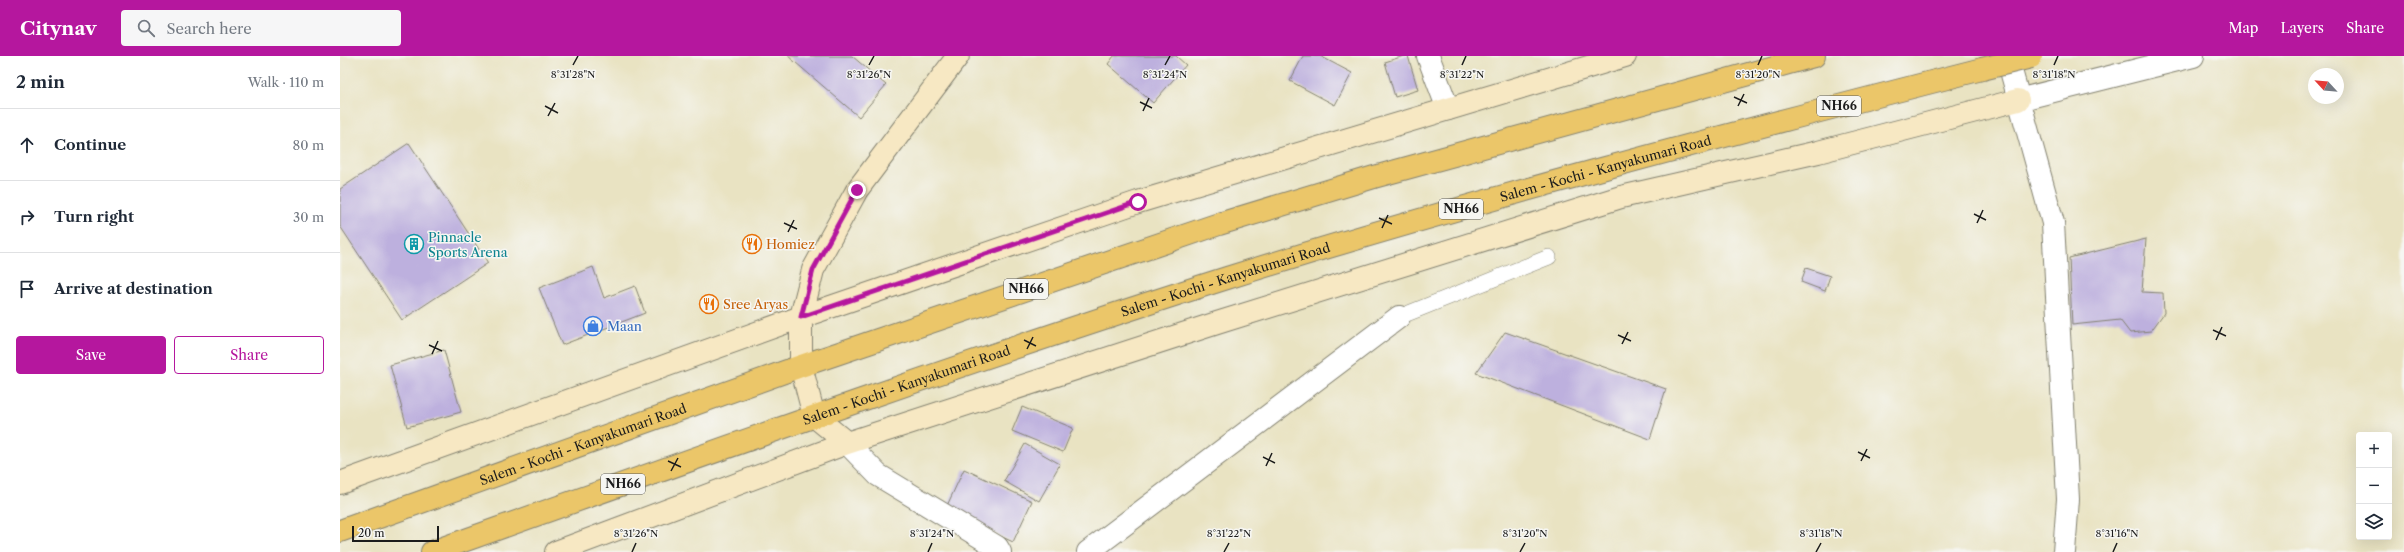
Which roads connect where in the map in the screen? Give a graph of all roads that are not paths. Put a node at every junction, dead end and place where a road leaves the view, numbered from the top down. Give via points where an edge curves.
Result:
1 (958, 56) edge
2 (1428, 56) edge
3 (1625, 56) edge
4 (1814, 56) edge
5 (2007, 56) edge
6 (2033, 56) edge
7 (2192, 56) edge
8 (2018, 100) junction
9 (1448, 109) junction
10 (1549, 257) dead end
11 (801, 317) junction
12 (1399, 317) joint
13 (801, 366) junction
14 (814, 416) junction
15 (847, 443) junction
16 (340, 483) edge
17 (340, 531) edge
18 (432, 552) edge
19 (556, 552) edge
20 (1000, 552) edge
21 (1088, 552) edge
22 (2064, 552) edge

1 - 11 street via 857,190 813,270
2 - 9 street
3 - 9 street
4 - 13 highway, Salem - Kochi - Kanyakumari Road / NH66 via 1382,175 1219,224
5 - 8 street
6 - 14 highway, Salem - Kochi - Kanyakumari Road / NH66, bridge via 1697,142 1391,229 1226,279
7 - 8 street
8 - 15 street via 1818,152 1622,197
8 - 22 street via 2053,223 2068,499
9 - 11 street via 1138,202
10 - 12 lane
11 - 13 street
11 - 16 street
12 - 21 street
13 - 14 street
13 - 17 highway, Salem - Kochi - Kanyakumari Road / NH66
14 - 15 street
14 - 18 highway, Salem - Kochi - Kanyakumari Road / NH66
15 - 19 street
15 - 20 street via 878,475 997,547

